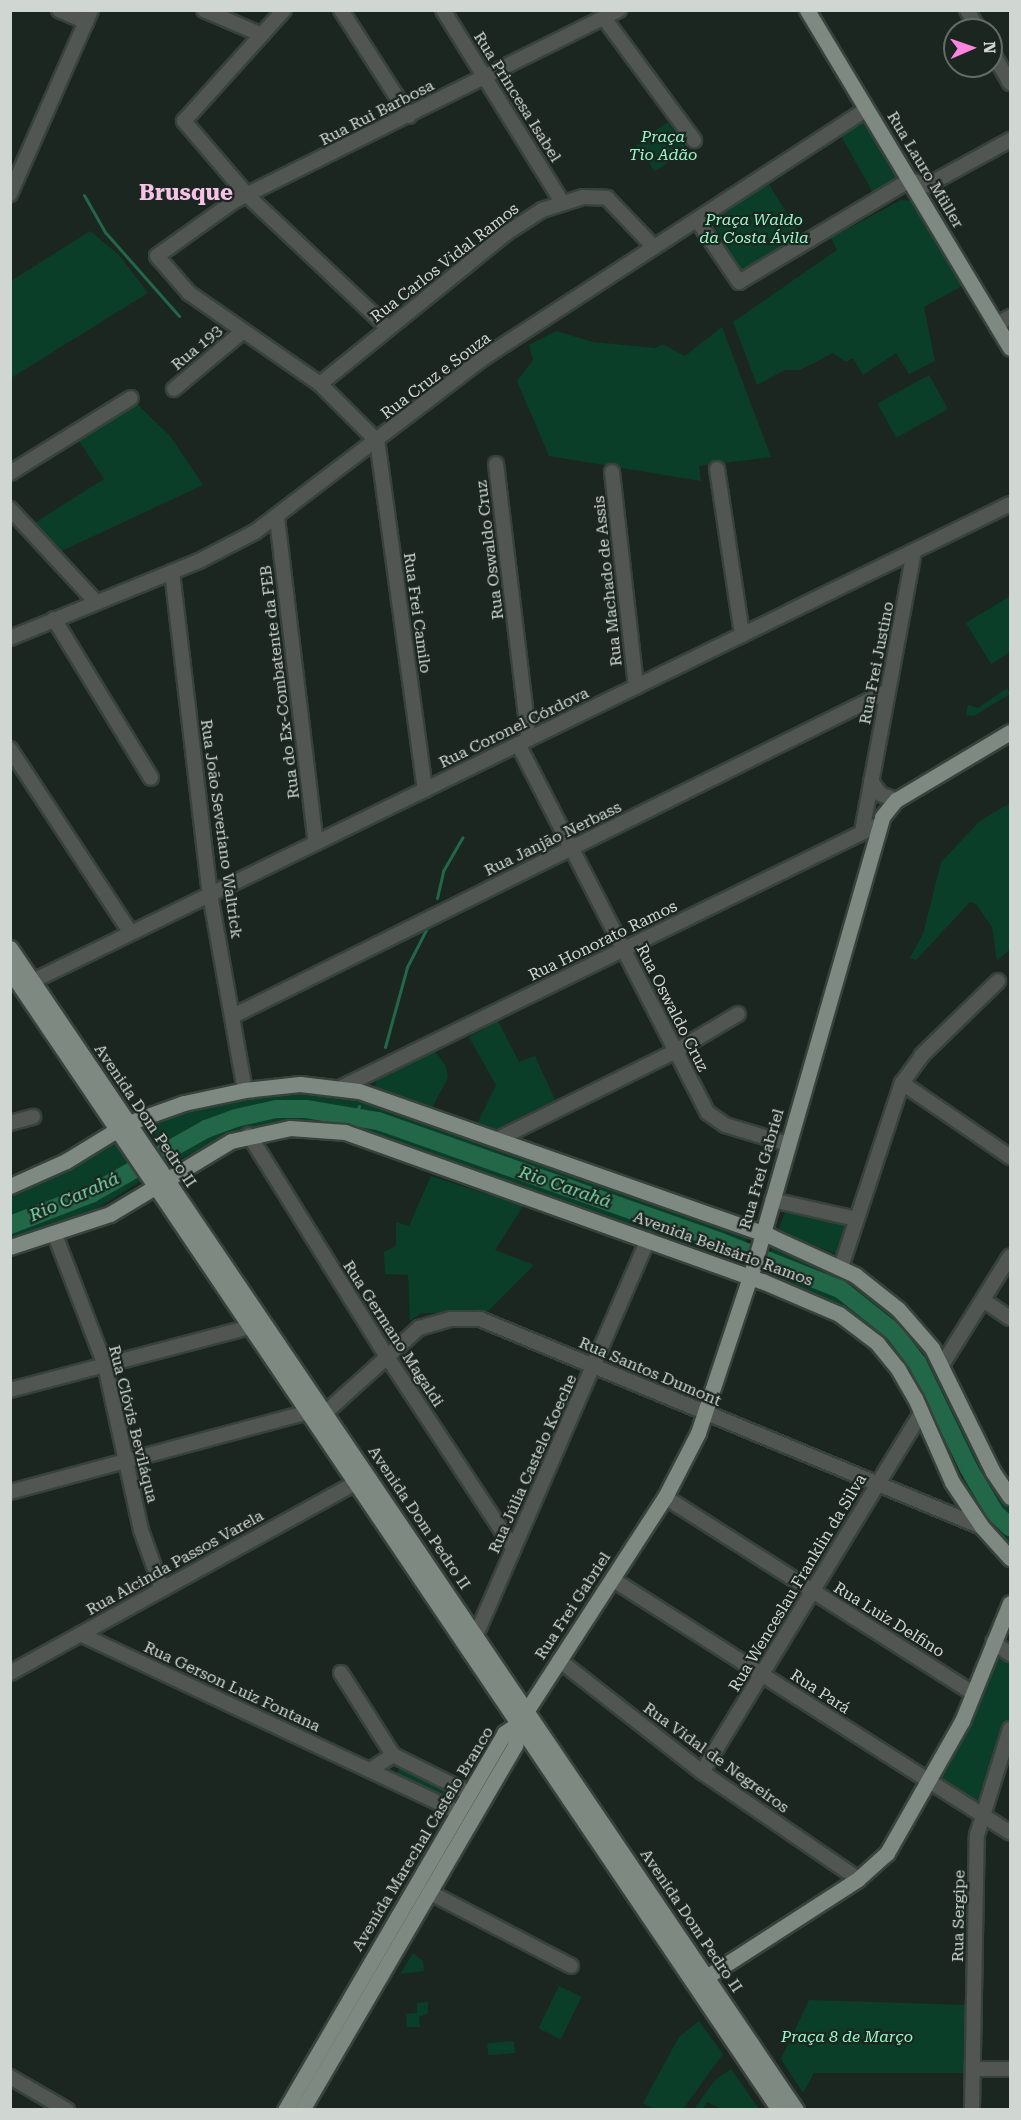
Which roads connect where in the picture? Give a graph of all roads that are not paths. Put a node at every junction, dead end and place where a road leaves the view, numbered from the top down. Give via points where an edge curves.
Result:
1 (59, 10) edge
2 (204, 10) edge
3 (284, 10) edge
4 (341, 10) edge
5 (443, 10) edge
6 (619, 10) edge
7 (807, 10) edge
8 (89, 16) edge
9 (604, 18) junction
10 (262, 35) junction
11 (1003, 69) edge
12 (485, 78) junction
13 (1011, 82) edge
14 (867, 109) junction
15 (409, 116) junction
16 (694, 140) dead end
17 (1011, 140) edge
18 (910, 180) junction
19 (10, 194) edge
20 (248, 196) junction
21 (562, 202) junction
22 (697, 220) junction
23 (654, 247) junction
24 (1011, 316) edge
25 (997, 324) junction
26 (388, 328) junction
27 (242, 332) junction
28 (1011, 348) edge
29 (320, 384) junction
30 (174, 389) dead end
31 (131, 398) dead end
32 (377, 441) junction
33 (496, 464) dead end
34 (717, 469) dead end
35 (612, 472) dead end
36 (10, 473) edge
37 (1011, 504) edge
38 (10, 508) edge
39 (277, 518) junction
40 (914, 551) junction
41 (172, 572) junction
42 (96, 602) junction
43 (54, 619) junction
44 (742, 635) junction
45 (10, 638) edge
46 (636, 687) junction
47 (888, 692) junction
48 (1011, 732) edge
49 (524, 741) junction
50 (10, 748) edge
51 (151, 778) dead end
52 (872, 781) junction
53 (425, 790) junction
54 (896, 800) junction
55 (878, 825) junction
56 (862, 832) junction
57 (315, 843) junction
58 (572, 848) junction
59 (210, 894) junction
60 (131, 933) junction
61 (10, 948) edge
62 (623, 949) junction
63 (10, 971) edge
64 (33, 981) junction
65 (998, 981) dead end
66 (738, 1014) dead end
67 (233, 1016) junction
68 (676, 1051) junction
69 (902, 1083) junction
70 (342, 1087) junction
71 (245, 1090) junction
72 (33, 1117) dead end
73 (10, 1123) edge
74 (123, 1126) junction
75 (249, 1135) junction
76 (498, 1139) junction
77 (788, 1144) junction
78 (1011, 1157) edge
79 (158, 1179) junction
80 (10, 1186) edge
81 (772, 1200) junction
82 (856, 1219) junction
83 (55, 1235) junction
84 (762, 1238) junction
85 (648, 1240) junction
86 (10, 1247) edge
87 (1011, 1256) edge
88 (841, 1267) junction
89 (751, 1272) junction
90 (983, 1300) junction
91 (1011, 1318) edge
92 (250, 1327) junction
93 (386, 1355) junction
94 (105, 1365) junction
95 (942, 1365) junction
96 (594, 1366) junction
97 (10, 1390) edge
98 (308, 1412) junction
99 (922, 1412) junction
100 (325, 1413) junction
101 (706, 1413) junction
102 (126, 1461) junction
103 (355, 1483) junction
104 (878, 1484) junction
105 (10, 1492) edge
106 (665, 1497) junction
107 (1011, 1497) edge
108 (982, 1527) junction
109 (514, 1549) junction
110 (1011, 1558) edge
111 (612, 1579) junction
112 (162, 1589) junction
113 (812, 1591) junction
114 (1011, 1603) edge
115 (80, 1634) junction
116 (476, 1635) junction
117 (993, 1642) junction
118 (1011, 1654) edge
119 (559, 1660) junction
120 (341, 1672) dead end
121 (10, 1673) edge
122 (761, 1674) junction
123 (974, 1694) junction
124 (527, 1710) junction
125 (518, 1724) junction
126 (1011, 1729) edge
127 (393, 1755) junction
128 (370, 1770) junction
129 (702, 1772) junction
130 (930, 1781) junction
131 (470, 1793) junction
132 (458, 1812) junction
133 (476, 1812) junction
134 (982, 1815) junction
135 (1011, 1833) edge
136 (858, 1879) junction
137 (429, 1892) junction
138 (571, 1966) dead end
139 (690, 1978) junction
140 (708, 1978) junction
141 (973, 2069) junction
142 (1011, 2069) edge
143 (10, 2077) edge
144 (66, 2109) edge
145 (285, 2109) edge
146 (302, 2109) edge
147 (779, 2109) edge
148 (796, 2109) edge
149 (972, 2109) edge

1 - 8 street
2 - 10 street
3 - 10 street
4 - 15 street
5 - 12 street, Rua Princesa Isabel
6 - 9 street, Rua Rui Barbosa
7 - 14 main road, Rua Lauro Müller
8 - 19 street
9 - 12 street, Rua Rui Barbosa
9 - 16 street
10 - 20 street via 184,121
11 - 13 street
12 - 15 street, Rua Rui Barbosa
12 - 21 street, Rua Princesa Isabel
14 - 18 main road, Rua Lauro Müller
14 - 22 street, Rua Cruz e Souza
15 - 20 street, Rua Rui Barbosa
17 - 18 street via 928,184
18 - 22 street via 739,282
18 - 25 main road, Rua Lauro Müller
20 - 26 street
20 - 27 street, Rua Rui Barbosa via 226,206 157,256 189,292
21 - 23 street, Rua Carlos Vidal Ramos via 607,198
21 - 26 street, Rua Carlos Vidal Ramos via 525,219
22 - 23 street, Rua Cruz e Souza
23 - 32 street, Rua Cruz e Souza via 485,357
24 - 25 street
25 - 28 main road, Rua Lauro Müller
26 - 29 street, Rua Carlos Vidal Ramos
27 - 29 street
27 - 30 street, Rua 193
29 - 32 street
31 - 36 street
32 - 39 street, Rua Cruz e Souza
32 - 53 street, Rua Frei Camilo
33 - 49 street, Rua Oswaldo Cruz
34 - 44 street
35 - 46 street, Rua Machado de Assis
37 - 40 street, Rua Coronel Córdova
38 - 42 street
39 - 41 street, Rua Cruz e Souza via 226,548
39 - 57 street, Rua do Ex-Combatente da FEB
40 - 44 street, Rua Coronel Córdova
40 - 47 street, Rua Frei Justino
41 - 42 street, Rua Cruz e Souza
41 - 59 street, Rua João Severiano Waltrick
42 - 43 street, Rua Cruz e Souza
43 - 45 street, Rua Cruz e Souza
43 - 51 street
44 - 46 street, Rua Coronel Córdova
46 - 49 street, Rua Coronel Córdova
47 - 52 street, Rua Frei Justino
47 - 58 street, Rua Janjão Nerbass
48 - 54 main road, Rua Frei Gabriel
49 - 53 street, Rua Coronel Córdova
49 - 58 street, Rua Oswaldo Cruz
50 - 60 street
52 - 54 street via 880,794
52 - 56 street, Rua Frei Justino
53 - 57 street, Rua Coronel Córdova
54 - 55 main road, Rua Frei Gabriel
55 - 56 street, Rua Honorato Ramos
55 - 77 main road, Rua Frei Gabriel
56 - 62 street, Rua Honorato Ramos
57 - 59 street, Rua Coronel Córdova
58 - 62 street, Rua Oswaldo Cruz
58 - 67 street, Rua Janjão Nerbass
59 - 60 street, Rua Coronel Córdova
59 - 67 street, Rua João Severiano Waltrick
60 - 64 street, Rua Coronel Córdova
61 - 64 main road, Avenida Dom Pedro II
62 - 68 street, Rua Oswaldo Cruz
62 - 70 street, Rua Honorato Ramos
63 - 74 main road, Avenida Dom Pedro II
64 - 74 main road, Avenida Dom Pedro II
65 - 69 street via 922,1055
66 - 68 street
67 - 71 street, Rua João Severiano Waltrick
68 - 76 street
68 - 77 street, Rua Oswaldo Cruz via 702,1102 716,1120
69 - 78 street
69 - 82 street
70 - 71 main road, Avenida Belisário Ramos via 300,1084
70 - 76 main road, Avenida Belisário Ramos
71 - 74 main road, Avenida Belisário Ramos via 184,1103
72 - 73 street
74 - 79 main road, Avenida Dom Pedro II
74 - 80 main road, Avenida Belisário Ramos via 66,1161
75 - 79 main road, Avenida Belisário Ramos via 213,1149
75 - 85 main road, Avenida Belisário Ramos via 290,1128 345,1132
75 - 93 street, Rua Germano Magaldi
76 - 84 main road, Avenida Belisário Ramos
77 - 81 main road, Rua Frei Gabriel
79 - 83 main road, Avenida Belisário Ramos via 110,1214
79 - 92 main road, Avenida Dom Pedro II
79 - 100 main road, Avenida Dom Pedro II
81 - 82 street
81 - 84 main road, Rua Frei Gabriel
82 - 88 street
83 - 86 main road, Avenida Belisário Ramos
83 - 94 street, Rua Clóvis Beviláqua
84 - 88 main road, Avenida Belisário Ramos
84 - 89 main road, Rua Frei Gabriel
85 - 89 main road, Avenida Belisário Ramos
85 - 96 street, Rua Júlia Castelo Koeche
87 - 90 street
88 - 95 main road, Avenida Belisário Ramos via 898,1310
89 - 99 main road, Avenida Belisário Ramos via 858,1327 898,1369
89 - 101 main road, Rua Frei Gabriel
90 - 91 street
90 - 95 street
92 - 94 street
92 - 98 main road, Avenida Dom Pedro II
93 - 96 street, Rua Santos Dumont via 419,1328 466,1318 492,1324
93 - 100 street, Rua Santos Dumont
93 - 109 street, Rua Germano Magaldi
94 - 97 street
94 - 102 street, Rua Clóvis Beviláqua
95 - 107 main road, Avenida Belisário Ramos via 982,1452
96 - 101 street, Rua Santos Dumont
96 - 109 street, Rua Júlia Castelo Koeche
98 - 102 street
98 - 103 main road, Avenida Dom Pedro II
99 - 104 street, Rua Wenceslau Franklin da Silva
99 - 108 main road, Avenida Belisário Ramos via 952,1482
100 - 116 main road, Avenida Dom Pedro II
101 - 104 street, Rua Santos Dumont
101 - 106 main road, Rua Frei Gabriel
102 - 105 street
102 - 112 street, Rua Clóvis Beviláqua via 141,1530
103 - 112 street, Rua Alcinda Passos Varela
103 - 125 main road, Avenida Dom Pedro II
104 - 108 street, Rua Santos Dumont
104 - 113 street, Rua Wenceslau Franklin da Silva
106 - 111 main road, Rua Frei Gabriel
106 - 113 street, Rua Luiz Delfino
108 - 110 main road, Avenida Belisário Ramos
109 - 116 street, Rua Júlia Castelo Koeche
111 - 119 main road, Rua Frei Gabriel
111 - 122 street, Rua Pará
112 - 115 street, Rua Alcinda Passos Varela
113 - 122 street, Rua Wenceslau Franklin da Silva
113 - 123 street, Rua Luiz Delfino
114 - 117 main road
115 - 121 street, Rua Alcinda Passos Varela
115 - 128 street, Rua Gerson Luiz Fontana
116 - 124 main road, Avenida Dom Pedro II
117 - 118 street
117 - 123 main road
119 - 124 main road, Rua Frei Gabriel
119 - 129 street, Rua Vidal de Negreiros
120 - 127 street
122 - 129 street, Rua Wenceslau Franklin da Silva
122 - 130 street, Rua Pará
123 - 130 main road
124 - 125 main road, Rua Frei Gabriel
124 - 140 main road, Avenida Dom Pedro II
125 - 131 main road, Avenida Marechal Castelo Branco via 504,1733
125 - 133 main road, Avenida Marechal Castelo Branco via 515,1745
125 - 139 main road, Avenida Dom Pedro II
126 - 134 street, Rua Sergipe
127 - 128 street
127 - 131 street
128 - 132 street, Rua Gerson Luiz Fontana
129 - 136 street, Rua Vidal de Negreiros
130 - 134 street, Rua Pará
130 - 136 main road via 897,1840
131 - 132 main road, Avenida Marechal Castelo Branco
131 - 133 main road
132 - 133 main road
132 - 145 main road, Avenida Marechal Castelo Branco
133 - 137 main road, Avenida Marechal Castelo Branco
134 - 135 street, Rua Pará
134 - 141 street, Rua Sergipe via 977,1835
136 - 140 main road
137 - 138 street
137 - 146 main road, Avenida Marechal Castelo Branco
139 - 140 main road via 699,1982
139 - 147 main road, Avenida Dom Pedro II
140 - 148 main road, Avenida Dom Pedro II
141 - 142 street
141 - 149 street, Rua Sergipe
143 - 144 street

